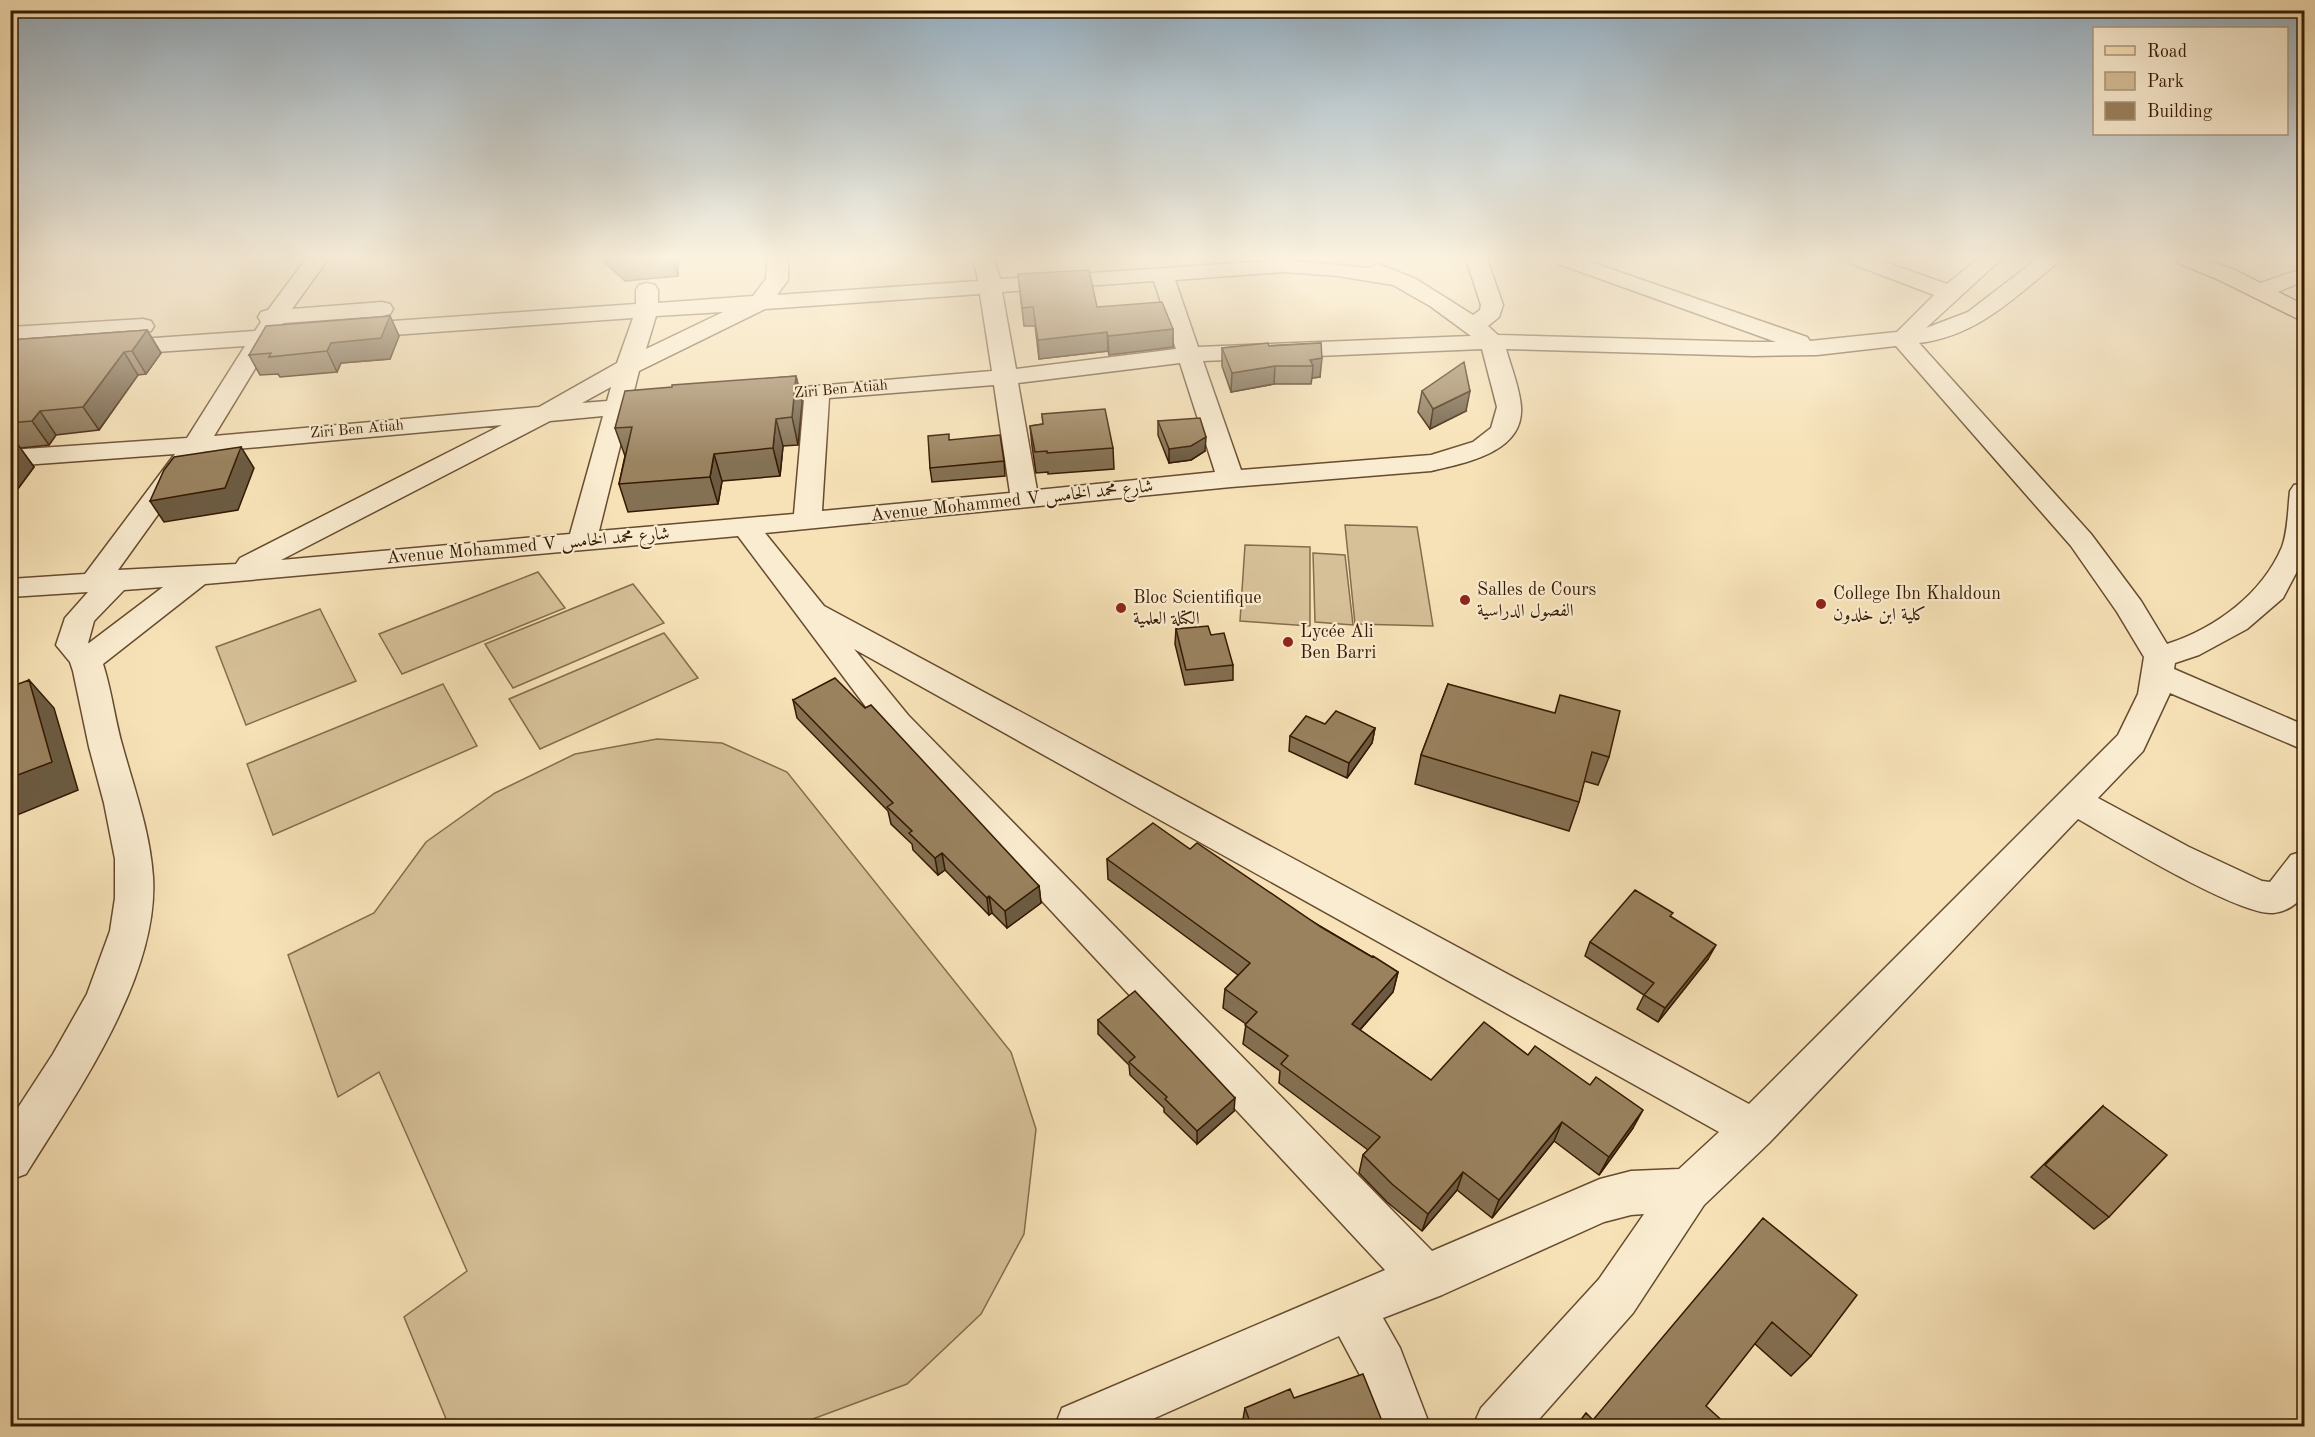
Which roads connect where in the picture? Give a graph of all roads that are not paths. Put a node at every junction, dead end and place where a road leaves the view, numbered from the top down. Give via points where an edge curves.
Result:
1 (283, 326) edge
2 (639, 326) edge
3 (698, 326) edge
4 (997, 326) edge
5 (1179, 326) edge
6 (1471, 326) edge
7 (1486, 326) edge
8 (1754, 326) edge
9 (1917, 326) edge
10 (1954, 326) edge
11 (270, 327) junction
12 (10, 334) edge
13 (1483, 334) junction
14 (1903, 339) junction
15 (1817, 348) junction
16 (10, 355) edge
17 (1188, 355) junction
18 (628, 367) junction
19 (1006, 377) junction
20 (817, 392) junction
21 (736, 398) edge
22 (689, 402) edge
23 (620, 406) junction
24 (548, 412) junction
25 (195, 445) junction
26 (10, 459) edge
27 (1232, 479) junction
28 (2304, 490) edge
29 (1025, 500) junction
30 (807, 521) junction
31 (745, 527) junction
32 (583, 540) junction
33 (233, 573) junction
34 (197, 576) junction
35 (106, 580) junction
36 (10, 588) edge
37 (813, 613) junction
38 (86, 661) junction
39 (2159, 666) junction
40 (2304, 738) edge
41 (2073, 800) junction
42 (2304, 865) edge
43 (1754, 1129) junction
44 (10, 1159) edge
45 (1688, 1190) junction
46 (1425, 1278) junction
47 (1350, 1307) junction
48 (1080, 1426) edge
49 (1405, 1426) edge
50 (1499, 1426) edge

1 - 11 street
2 - 18 street
3 - 18 street
4 - 19 street
5 - 17 street
6 - 13 street
7 - 13 street
8 - 15 street
9 - 14 street
10 - 14 street
11 - 12 street
11 - 16 street
11 - 25 street
13 - 15 street via 1753,350
13 - 17 street, Ziri Ben Atiah
13 - 27 street, Avenue Mohammed V شارع محمد الخامس via 1509,407 1509,418 1502,433 1480,449 1431,463
14 - 15 street
14 - 39 street via 2081,540 2130,608
17 - 19 street, Ziri Ben Atiah
17 - 27 street
18 - 23 street
18 - 24 street
19 - 20 street, Ziri Ben Atiah
19 - 29 street
20 - 21 street, Ziri Ben Atiah
20 - 30 street
22 - 23 street, Ziri Ben Atiah
23 - 24 street, Ziri Ben Atiah
23 - 32 street
24 - 25 street, Ziri Ben Atiah
24 - 33 street
25 - 26 street, Ziri Ben Atiah
25 - 35 street
27 - 29 street, Avenue Mohammed V شارع محمد الخامس
28 - 39 street via 2297,544 2272,591 2236,622
29 - 30 street, Avenue Mohammed V شارع محمد الخامس
30 - 31 street, Avenue Mohammed V شارع محمد الخامس
31 - 32 street, Avenue Mohammed V شارع محمد الخامس
31 - 37 street
32 - 33 street, Avenue Mohammed V شارع محمد الخامس
33 - 34 street, Avenue Mohammed V شارع محمد الخامس
34 - 35 street, Avenue Mohammed V شارع محمد الخامس
34 - 38 street
35 - 36 street, Avenue Mohammed V شارع محمد الخامس
35 - 38 street via 80,618 72,645
37 - 43 street
37 - 46 street via 896,723
38 - 44 street via 130,831 134,897 128,940 79,1050
39 - 40 street
39 - 41 street via 2154,694 2131,742
41 - 42 street via 2231,886 2262,898 2282,893
41 - 43 street
43 - 45 street
45 - 46 street via 1631,1193 1600,1201
45 - 50 street via 1616,1296
46 - 47 street
47 - 48 street
47 - 49 street via 1382,1366

